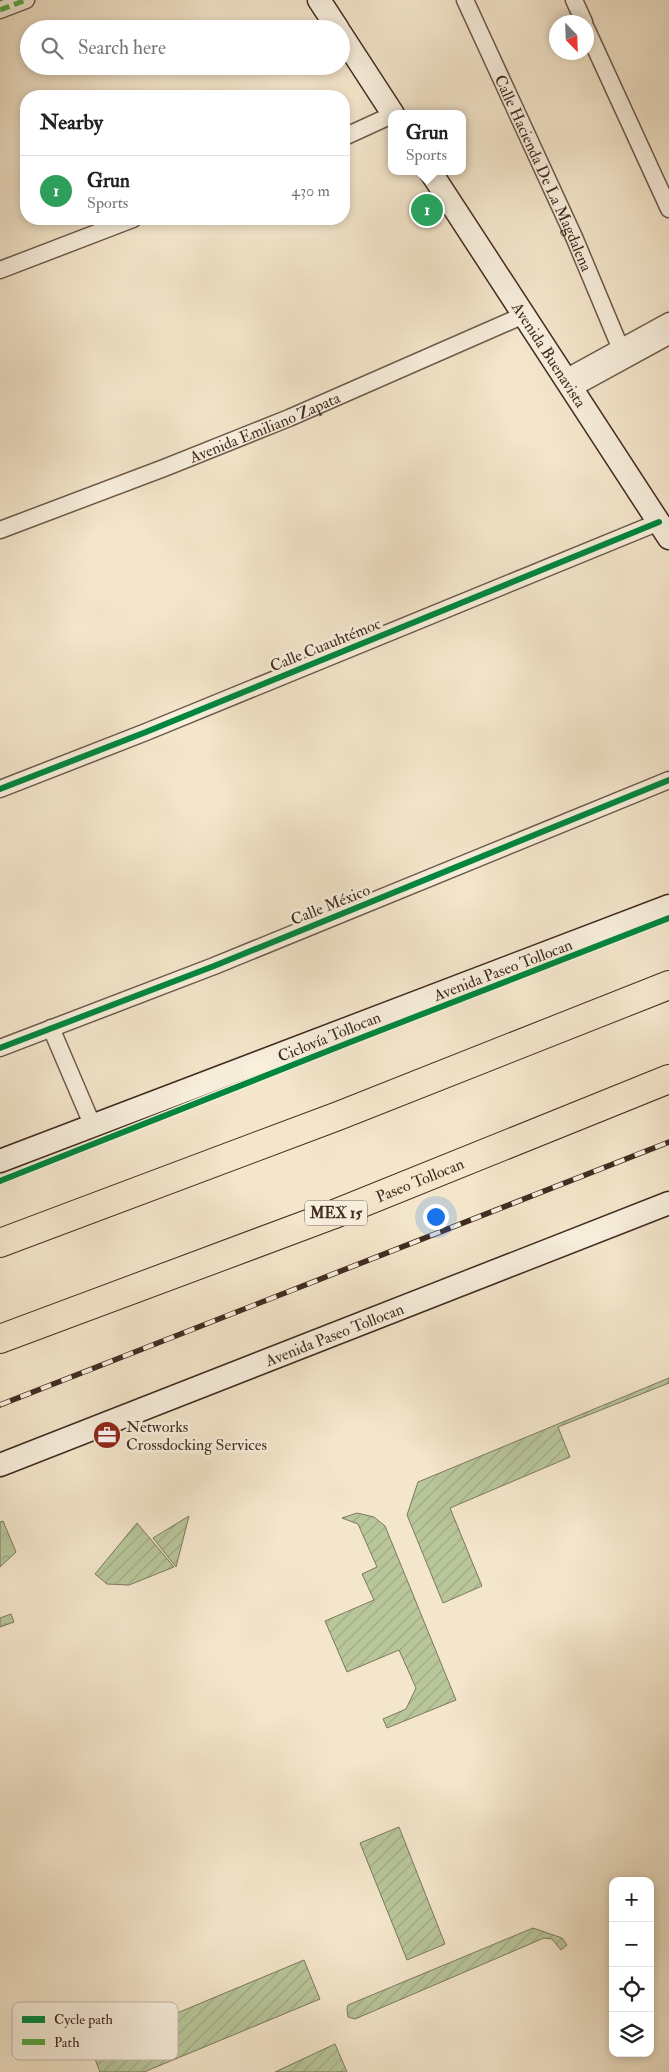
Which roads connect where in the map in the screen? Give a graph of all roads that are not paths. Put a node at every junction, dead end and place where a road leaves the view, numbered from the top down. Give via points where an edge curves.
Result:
1 (26, 0) edge
2 (319, 0) edge
3 (465, 0) edge
4 (574, 0) edge
5 (0, 10) edge
6 (581, 15) edge
7 (332, 20) edge
8 (594, 45) edge
9 (350, 48) edge
10 (389, 110) edge
11 (388, 116) edge
12 (350, 133) edge
13 (433, 175) edge
14 (669, 209) edge
15 (118, 225) edge
16 (0, 270) edge
17 (524, 315) junction
18 (669, 321) edge
19 (669, 336) edge
20 (620, 347) junction
21 (568, 383) junction
22 (0, 530) edge
23 (664, 530) edge
24 (669, 780) edge
25 (0, 789) edge
26 (669, 906) edge
27 (669, 985) edge
28 (51, 1028) junction
29 (0, 1048) edge
30 (669, 1079) edge
31 (92, 1124) junction
32 (0, 1161) edge
33 (669, 1203) edge
34 (0, 1244) edge
35 (0, 1339) edge
36 (0, 1465) edge

1 - 5 street
2 - 7 main road
3 - 20 street, Calle Hacienda De La Magdalena via 574,237
4 - 6 street
8 - 14 street
9 - 10 main road
11 - 12 street
13 - 17 main road, Avenida Buenavista
15 - 16 street
17 - 21 main road, Avenida Buenavista
17 - 22 street, Avenida Emiliano Zapata via 289,418
18 - 20 street
19 - 21 street
20 - 21 street
21 - 23 main road, Avenida Buenavista
23 - 25 street, Calle Cuauhtémoc
24 - 28 street, Calle México via 214,966
26 - 31 main road, Avenida Paseo Tollocan
27 - 34 highway via 338,1116
28 - 29 street, Calle México
28 - 31 street
30 - 35 highway, Paseo Tollocan / MEX 15 via 332,1215
31 - 32 main road, Avenida Paseo Tollocan
33 - 36 main road, Avenida Paseo Tollocan

